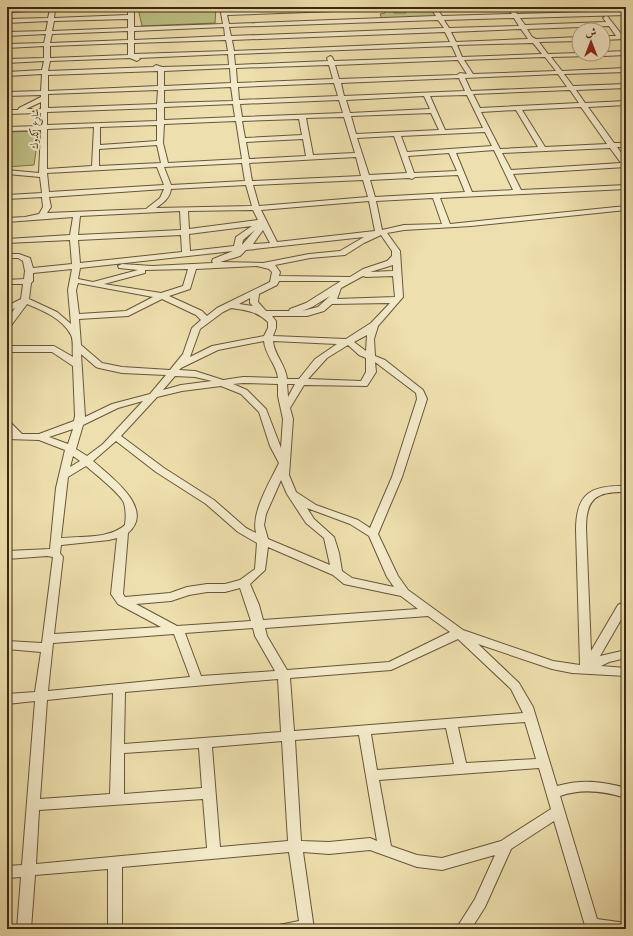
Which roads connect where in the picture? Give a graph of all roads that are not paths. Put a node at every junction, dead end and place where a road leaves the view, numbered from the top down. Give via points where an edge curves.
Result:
1 (87, 7) edge
2 (131, 7) edge
3 (388, 7) edge
4 (433, 7) edge
5 (510, 7) edge
6 (582, 7) edge
7 (608, 7) edge
8 (53, 8) edge
9 (359, 8) edge
10 (281, 9) edge
11 (7, 10) edge
12 (224, 10) edge
13 (626, 13) edge
14 (586, 14) junction
15 (602, 14) junction
16 (614, 14) junction
17 (514, 15) junction
18 (130, 17) junction
19 (439, 18) junction
20 (52, 20) junction
21 (364, 20) junction
22 (7, 21) edge
23 (608, 22) edge
24 (285, 23) junction
25 (226, 25) junction
26 (571, 25) edge
27 (611, 25) edge
28 (522, 26) junction
29 (130, 29) junction
30 (447, 29) junction
31 (50, 32) junction
32 (369, 32) junction
33 (7, 34) edge
34 (288, 35) junction
35 (228, 37) junction
36 (623, 37) edge
37 (571, 38) edge
38 (611, 38) edge
39 (534, 40) junction
40 (131, 41) junction
41 (454, 43) junction
42 (47, 44) junction
43 (7, 46) edge
44 (326, 49) junction
45 (292, 50) junction
46 (231, 52) junction
47 (626, 53) edge
48 (611, 54) edge
49 (571, 55) edge
50 (131, 56) junction
51 (547, 56) junction
52 (460, 58) junction
53 (48, 59) junction
54 (7, 61) edge
55 (382, 62) junction
56 (332, 63) junction
57 (232, 66) junction
58 (161, 69) junction
59 (626, 70) edge
60 (559, 71) junction
61 (45, 73) junction
62 (7, 74) edge
63 (460, 75) junction
64 (470, 75) junction
65 (337, 81) junction
66 (234, 85) junction
67 (435, 85) junction
68 (626, 86) edge
69 (382, 87) junction
70 (161, 88) junction
71 (571, 88) junction
72 (468, 92) junction
73 (7, 94) edge
74 (426, 94) junction
75 (45, 95) junction
76 (342, 98) junction
77 (236, 102) junction
78 (626, 103) edge
79 (583, 105) junction
80 (161, 106) junction
81 (518, 108) junction
82 (44, 110) junction
83 (476, 110) junction
84 (434, 111) junction
85 (7, 112) edge
86 (348, 115) junction
87 (302, 117) junction
88 (238, 120) junction
89 (161, 123) junction
90 (97, 125) junction
91 (45, 126) junction
92 (7, 128) edge
93 (487, 130) junction
94 (443, 132) junction
95 (397, 134) junction
96 (354, 136) junction
97 (306, 137) junction
98 (241, 140) junction
99 (160, 143) junction
100 (626, 145) edge
101 (611, 146) junction
102 (96, 147) junction
103 (543, 149) junction
104 (497, 150) junction
105 (452, 151) junction
106 (404, 154) junction
107 (360, 156) junction
108 (310, 158) junction
109 (246, 161) junction
110 (160, 165) junction
111 (626, 165) edge
112 (94, 168) junction
113 (7, 172) edge
114 (508, 172) junction
115 (44, 173) junction
116 (462, 173) junction
117 (412, 177) junction
118 (366, 179) junction
119 (249, 184) junction
120 (169, 187) junction
121 (626, 187) edge
122 (518, 192) junction
123 (44, 194) junction
124 (470, 195) junction
125 (436, 196) junction
126 (7, 197) edge
127 (372, 199) junction
128 (256, 208) junction
129 (626, 208) edge
130 (184, 209) junction
131 (149, 210) junction
132 (77, 214) junction
133 (42, 216) junction
134 (7, 220) edge
135 (262, 222) junction
136 (447, 226) junction
137 (185, 232) junction
138 (381, 233) junction
139 (74, 237) junction
140 (7, 240) edge
141 (275, 245) junction
142 (239, 250) junction
143 (186, 254) junction
144 (7, 256) edge
145 (396, 257) junction
146 (102, 264) junction
147 (238, 264) junction
148 (257, 264) junction
149 (74, 266) junction
150 (176, 267) junction
151 (192, 267) junction
152 (29, 271) junction
153 (397, 273) junction
154 (276, 278) junction
155 (353, 278) junction
156 (73, 280) junction
157 (29, 281) junction
158 (7, 282) edge
159 (93, 284) junction
160 (336, 289) junction
161 (255, 292) junction
162 (162, 296) junction
163 (25, 300) junction
164 (396, 300) junction
165 (330, 302) junction
166 (230, 305) junction
167 (7, 310) edge
168 (272, 316) junction
169 (75, 317) junction
170 (206, 320) junction
171 (7, 325) edge
172 (374, 326) junction
173 (268, 338) junction
174 (76, 341) junction
175 (349, 342) junction
176 (7, 349) edge
177 (371, 357) junction
178 (78, 365) junction
179 (176, 369) junction
180 (283, 380) junction
181 (302, 381) junction
182 (221, 382) junction
183 (154, 395) junction
184 (286, 408) junction
185 (7, 424) edge
186 (79, 424) junction
187 (7, 436) edge
188 (115, 436) junction
189 (20, 437) junction
190 (40, 437) junction
191 (70, 450) junction
192 (87, 461) junction
193 (284, 463) junction
194 (62, 476) junction
195 (626, 489) edge
196 (292, 494) junction
197 (123, 532) junction
198 (373, 534) junction
199 (263, 541) junction
200 (56, 548) junction
201 (7, 555) edge
202 (337, 572) junction
203 (244, 583) junction
204 (404, 593) junction
205 (122, 600) junction
206 (626, 605) edge
207 (429, 612) junction
208 (259, 625) junction
209 (176, 631) junction
210 (460, 633) junction
211 (47, 643) junction
212 (7, 644) edge
213 (626, 654) edge
214 (586, 670) junction
215 (626, 672) edge
216 (284, 675) junction
217 (197, 681) junction
218 (119, 689) junction
219 (41, 696) junction
220 (7, 699) edge
221 (530, 717) junction
222 (452, 724) junction
223 (364, 730) junction
224 (288, 736) junction
225 (205, 742) junction
226 (118, 749) junction
227 (544, 763) junction
228 (460, 769) junction
229 (372, 775) junction
230 (209, 793) junction
231 (553, 793) junction
232 (626, 793) edge
233 (117, 799) junction
234 (33, 805) junction
235 (558, 811) junction
236 (506, 845) junction
237 (295, 846) junction
238 (385, 849) junction
239 (214, 854) junction
240 (115, 862) junction
241 (28, 870) junction
242 (7, 872) edge
243 (592, 927) edge
244 (307, 928) edge
245 (24, 929) edge
246 (115, 929) edge
247 (284, 929) edge
248 (463, 929) edge
249 (626, 929) edge

1 - 8 street
2 - 18 street
3 - 9 street
4 - 19 street
5 - 17 street
6 - 14 street
7 - 16 street
8 - 11 street
8 - 20 street, شارع كدوك
9 - 10 street
9 - 21 street
10 - 12 street
10 - 24 street
12 - 25 street
13 - 16 street
14 - 15 street
14 - 17 street
15 - 16 street
15 - 23 street
17 - 19 street
17 - 28 street
18 - 20 street
18 - 29 street
19 - 21 street
19 - 30 street
20 - 22 street
20 - 31 street, شارع كدوك
21 - 24 street
21 - 32 street
24 - 25 street
24 - 34 street
25 - 29 street
25 - 35 street
26 - 28 street
27 - 36 street
28 - 30 street
28 - 39 street
29 - 31 street
29 - 40 street
30 - 32 street
30 - 41 street
31 - 33 street
31 - 42 street, شارع كدوك
32 - 34 street
32 - 55 street
34 - 35 street
34 - 45 street
35 - 40 street
35 - 46 street
36 - 38 street
37 - 39 street
39 - 41 street
39 - 51 street
40 - 42 street
40 - 50 street
41 - 52 street
41 - 55 street
42 - 43 street
42 - 53 street, شارع كدوك
44 - 45 street
44 - 55 street
44 - 56 street
45 - 46 street
46 - 50 street
46 - 57 street
47 - 48 street
49 - 51 street
50 - 53 street
50 - 58 street
51 - 52 street
51 - 60 street
52 - 55 street
52 - 64 street
53 - 54 street
53 - 61 street, شارع كدوك
55 - 56 street
55 - 67 street
55 - 69 street
56 - 57 street
56 - 65 street
57 - 58 street
57 - 66 street
58 - 61 street
58 - 70 street
59 - 60 street
60 - 64 street
60 - 71 street
61 - 62 street
61 - 75 street, شارع كدوك
63 - 64 street
63 - 67 street
63 - 72 street
65 - 66 street
65 - 69 street
65 - 76 street
66 - 70 street
66 - 77 street
67 - 72 street
67 - 74 street
68 - 71 street
69 - 74 street
69 - 76 street
70 - 75 street
70 - 80 street
71 - 72 street
71 - 79 street
72 - 83 street
73 - 75 street
74 - 84 street
75 - 82 street, شارع كدوك
75 - 85 street via 26,107
76 - 77 street
76 - 86 street
77 - 80 street
77 - 88 street
78 - 79 street
79 - 81 street
79 - 101 street
80 - 82 street
80 - 89 street
81 - 83 street
81 - 103 street
82 - 85 street
82 - 91 street, شارع كدوك
83 - 93 street
84 - 86 street
84 - 94 street
86 - 87 street
86 - 96 street
87 - 88 street
87 - 97 street
88 - 89 street
88 - 98 street
89 - 90 street
89 - 99 street
90 - 91 street
90 - 102 street
91 - 92 street
91 - 115 street, شارع كدوك
93 - 94 street
93 - 104 street
94 - 95 street
95 - 96 street
95 - 106 street
96 - 107 street
97 - 98 street
97 - 108 street
98 - 109 street
99 - 102 street
99 - 110 street via 165,165
100 - 101 street
101 - 103 street
101 - 111 street
102 - 112 street
103 - 104 street
104 - 105 street
104 - 114 street
105 - 106 street
105 - 116 street
106 - 117 street
107 - 108 street
107 - 118 street
108 - 109 street
109 - 110 street
109 - 119 street
110 - 112 street
110 - 120 street
111 - 114 street
112 - 115 street
113 - 115 street
114 - 122 street
115 - 123 street, شارع كدوك
116 - 117 street
116 - 124 street
117 - 118 street
118 - 119 street
118 - 127 street
119 - 120 street
119 - 128 street
120 - 123 street
120 - 131 street via 167,194
121 - 122 street
122 - 124 street
123 - 126 street
123 - 133 street, شارع كدوك via 47,207
124 - 125 street
125 - 127 street
125 - 136 street
127 - 128 street
127 - 138 street
128 - 130 street
128 - 135 street
129 - 136 street
130 - 131 street
130 - 137 street
131 - 132 street
132 - 133 street
132 - 139 street
133 - 134 street
135 - 137 street
135 - 141 street
135 - 142 street via 255,238
136 - 138 street via 401,228
137 - 139 street
137 - 143 street
138 - 141 street
138 - 145 street via 396,251
138 - 148 street via 361,241 342,253
139 - 140 street
139 - 149 street
141 - 142 street
142 - 143 street
142 - 147 street
142 - 151 street via 226,258
143 - 146 street
144 - 152 street via 20,256 27,260
145 - 153 street
145 - 155 street via 390,263
146 - 149 street
146 - 150 street
147 - 148 street
147 - 151 street
148 - 154 street via 272,267 276,272
149 - 152 street
149 - 156 street via 76,271
150 - 151 street
150 - 159 street via 133,272
151 - 162 street via 187,287
152 - 157 street
153 - 155 street
153 - 164 street via 399,297
154 - 155 street
154 - 161 street via 274,283
155 - 160 street
156 - 159 street
156 - 169 street
157 - 158 street
157 - 163 street
159 - 162 street
160 - 165 street
160 - 168 street via 309,305
161 - 166 street
161 - 168 street via 254,303
162 - 169 street via 128,313
162 - 170 street via 183,308 199,313
163 - 167 street
163 - 171 street
163 - 174 street via 65,322
164 - 165 street
164 - 172 street
165 - 168 street via 321,309 307,313
166 - 168 street
166 - 170 street
168 - 173 street via 272,328
169 - 174 street
170 - 179 street via 196,328 187,355
172 - 175 street
172 - 177 street via 370,339
173 - 175 street
173 - 179 street via 215,348
173 - 180 street via 269,347 282,372
174 - 178 street
174 - 179 street via 99,365 122,370
175 - 177 street via 362,354
175 - 181 street via 324,356
176 - 178 street via 54,349
177 - 181 street via 371,372 364,384
177 - 198 street via 382,362 414,387 420,392 422,399 397,477
178 - 186 street
179 - 182 street
179 - 183 street
180 - 181 street
180 - 182 street
180 - 184 street
181 - 184 street
182 - 183 street
182 - 193 street via 244,392 263,411
183 - 186 street via 103,411
183 - 188 street
184 - 193 street via 288,419
185 - 189 street
186 - 190 street
186 - 191 street
187 - 189 street
188 - 192 street
188 - 199 street via 160,470 210,502 242,530
189 - 190 street
190 - 191 street
191 - 192 street
191 - 194 street
192 - 194 street
192 - 197 street via 124,494 129,503 130,526
193 - 196 street via 284,475
193 - 199 street via 259,525
194 - 200 street
195 - 214 street via 610,488 597,492 589,498 582,511
196 - 198 street via 312,507 354,522
196 - 202 street via 310,521 329,537
197 - 200 street
197 - 205 street via 117,594
198 - 204 street via 393,577
199 - 202 street
199 - 203 street via 260,570
200 - 201 street
200 - 211 street via 58,557
202 - 204 street via 348,581
203 - 205 street via 226,588 187,591 171,597
203 - 208 street
204 - 207 street
205 - 209 street
206 - 214 street
207 - 208 street
207 - 210 street
208 - 209 street
208 - 216 street via 261,636
209 - 211 street
209 - 217 street via 179,632
210 - 214 street via 552,665
210 - 216 street via 391,666
210 - 221 street via 514,686
211 - 212 street
211 - 219 street
213 - 214 street via 606,658
214 - 215 street
216 - 217 street
216 - 224 street
217 - 218 street
218 - 219 street
218 - 226 street
219 - 220 street
219 - 234 street
221 - 222 street
221 - 227 street
222 - 223 street
222 - 228 street
223 - 224 street
223 - 229 street
224 - 225 street
224 - 237 street
225 - 226 street
225 - 230 street
226 - 233 street
227 - 228 street
227 - 231 street
228 - 229 street
229 - 238 street
230 - 233 street
230 - 239 street
231 - 232 street via 593,785
231 - 235 street
233 - 234 street
234 - 241 street
235 - 236 street
235 - 243 street
236 - 238 street via 450,862 434,864 417,862
236 - 248 street via 480,903
237 - 238 street via 329,848 365,844
237 - 239 street
237 - 244 street
239 - 240 street
240 - 241 street
240 - 246 street
241 - 242 street
241 - 245 street
243 - 249 street
244 - 247 street

